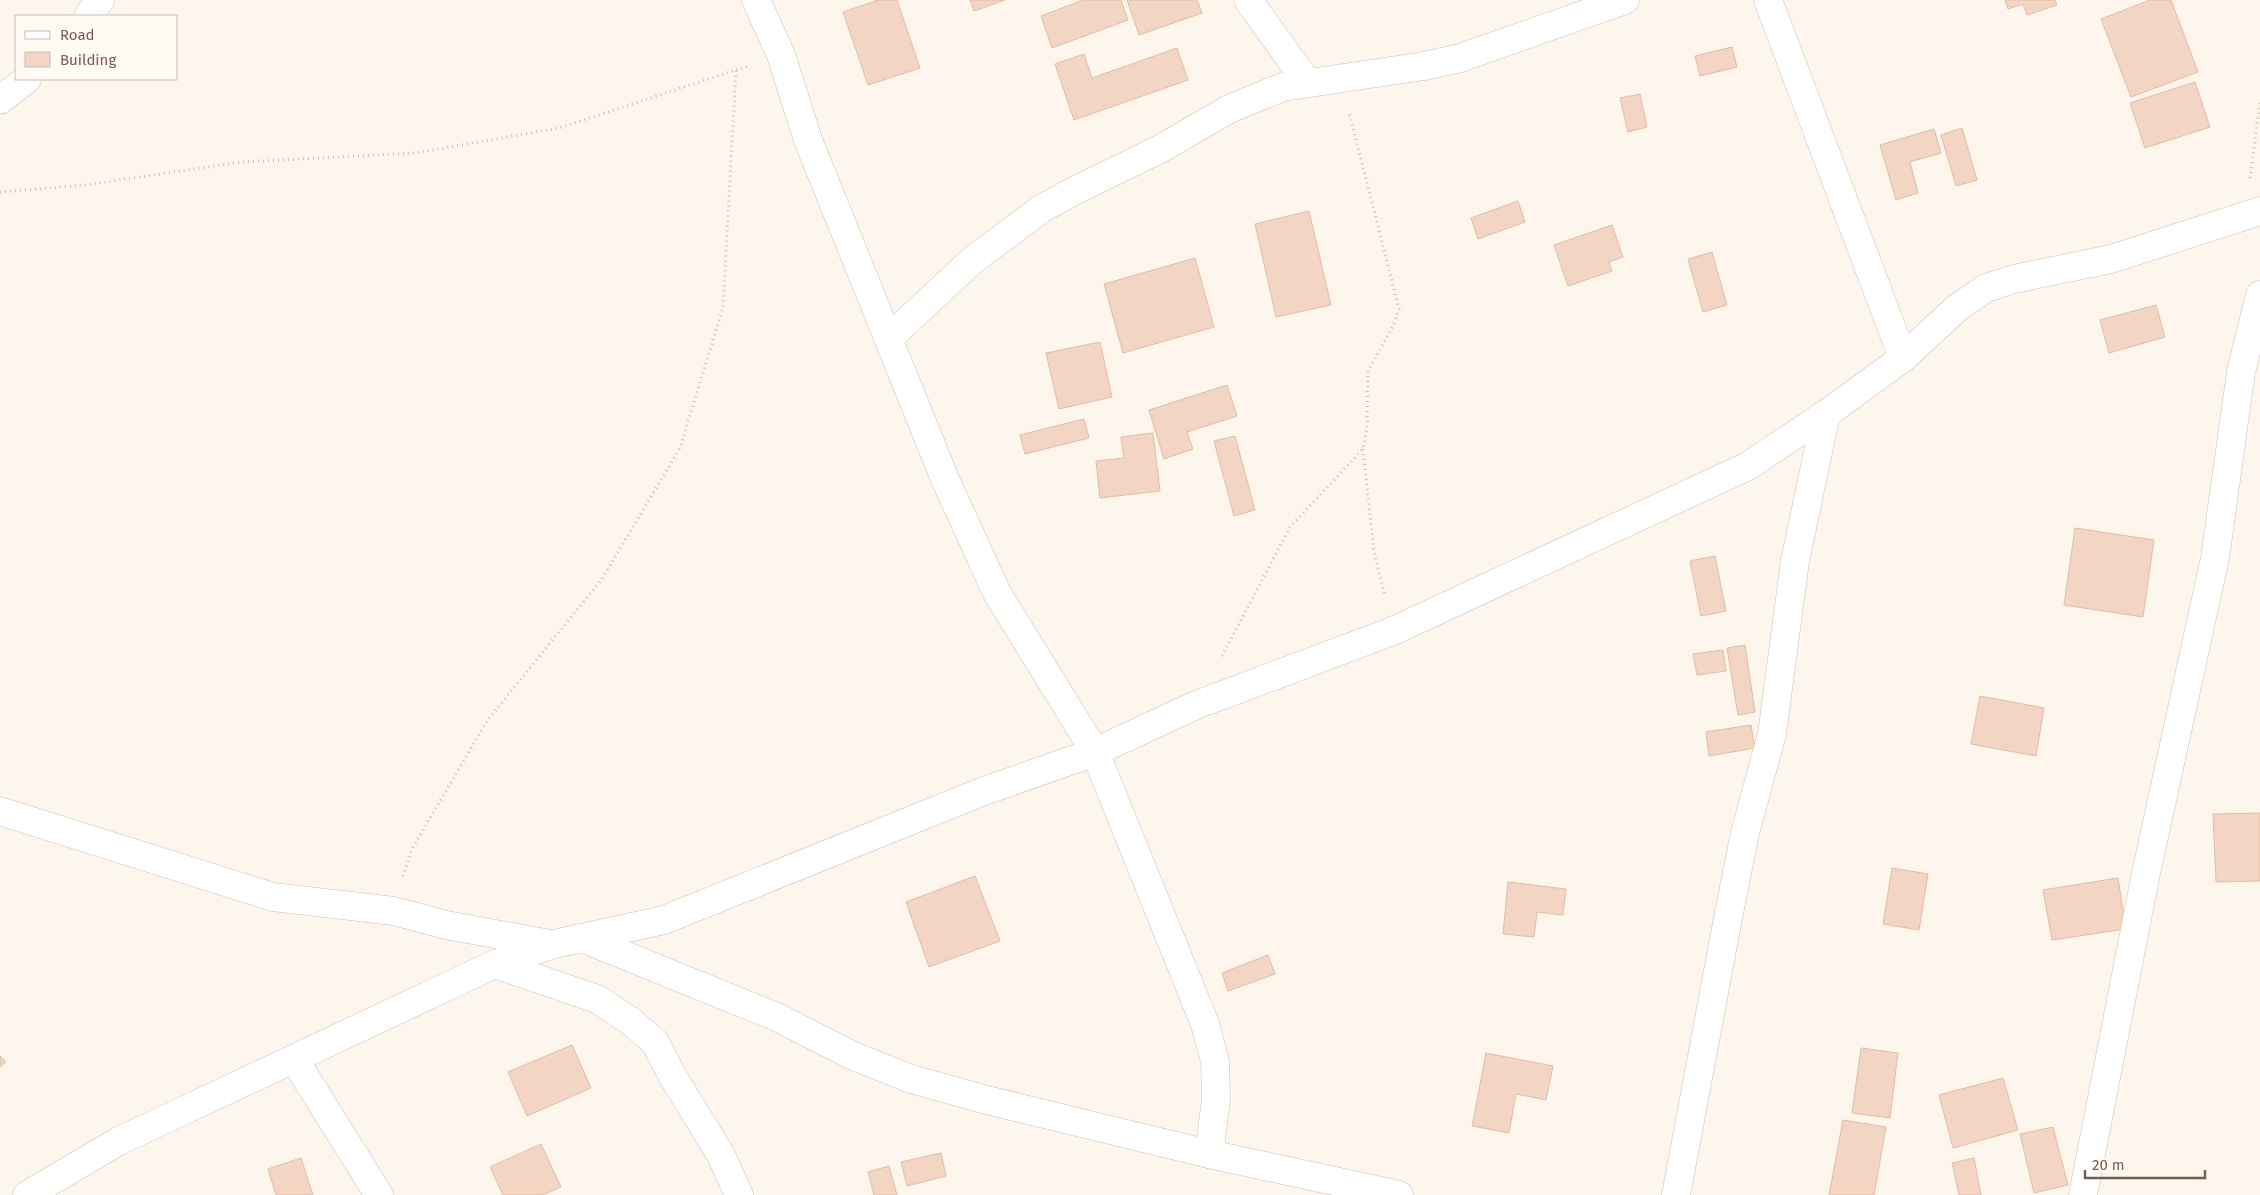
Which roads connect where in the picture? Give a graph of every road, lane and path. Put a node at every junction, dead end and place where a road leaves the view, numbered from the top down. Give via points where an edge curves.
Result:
1 (100, 0) edge
2 (756, 0) edge
3 (1248, 0) edge
4 (1625, 0) edge
5 (1768, 0) edge
6 (89, 15) edge
7 (781, 54) junction
8 (736, 69) junction
9 (1340, 78) junction
10 (26, 80) edge
11 (1307, 82) junction
12 (0, 100) edge
13 (2260, 102) edge
14 (0, 192) edge
15 (2252, 214) edge
16 (2260, 295) edge
17 (889, 338) junction
18 (1903, 358) junction
19 (1826, 414) junction
20 (1363, 449) junction
21 (1394, 631) junction
22 (1196, 705) junction
23 (1095, 752) junction
24 (0, 811) edge
25 (394, 911) junction
26 (582, 938) junction
27 (554, 944) junction
28 (495, 964) junction
29 (294, 1059) junction
30 (1209, 1154) junction
31 (28, 1195) edge
32 (380, 1195) edge
33 (739, 1195) edge
34 (1399, 1195) edge
35 (1676, 1195) edge
36 (2083, 1195) edge

1 - 6 street
2 - 7 street
3 - 11 street
4 - 9 street via 1460,58
5 - 18 street
7 - 8 path
7 - 17 street via 808,140
8 - 14 path via 559,128 415,153 242,162 85,185
8 - 25 path via 723,308 680,448 602,579 488,721 413,848
9 - 11 street
9 - 20 path via 1399,309 1368,371 1367,426
10 - 12 street
11 - 17 street via 1274,90 1229,109 1162,148 1041,209 974,259
13 - 15 path
15 - 18 street via 2111,259 2014,278 1986,288 1957,308
16 - 36 street via 2241,372 2214,558 2146,873
17 - 23 street via 945,479 997,593
18 - 19 street
19 - 21 street via 1748,466
19 - 35 street via 1795,561 1772,734 1745,832
20 - 21 path via 1374,552
20 - 22 path via 1290,527
21 - 22 street
22 - 23 street
23 - 26 street via 984,791 664,920
23 - 30 street via 1205,1024 1215,1061 1216,1098
24 - 25 street via 272,897
25 - 27 street via 446,925
26 - 27 street
26 - 30 street via 778,1018 851,1055 911,1079
27 - 28 street
28 - 29 street
28 - 33 street via 597,1000 629,1020 655,1042 672,1077 722,1155
29 - 31 street via 119,1141
29 - 32 street
30 - 34 street

